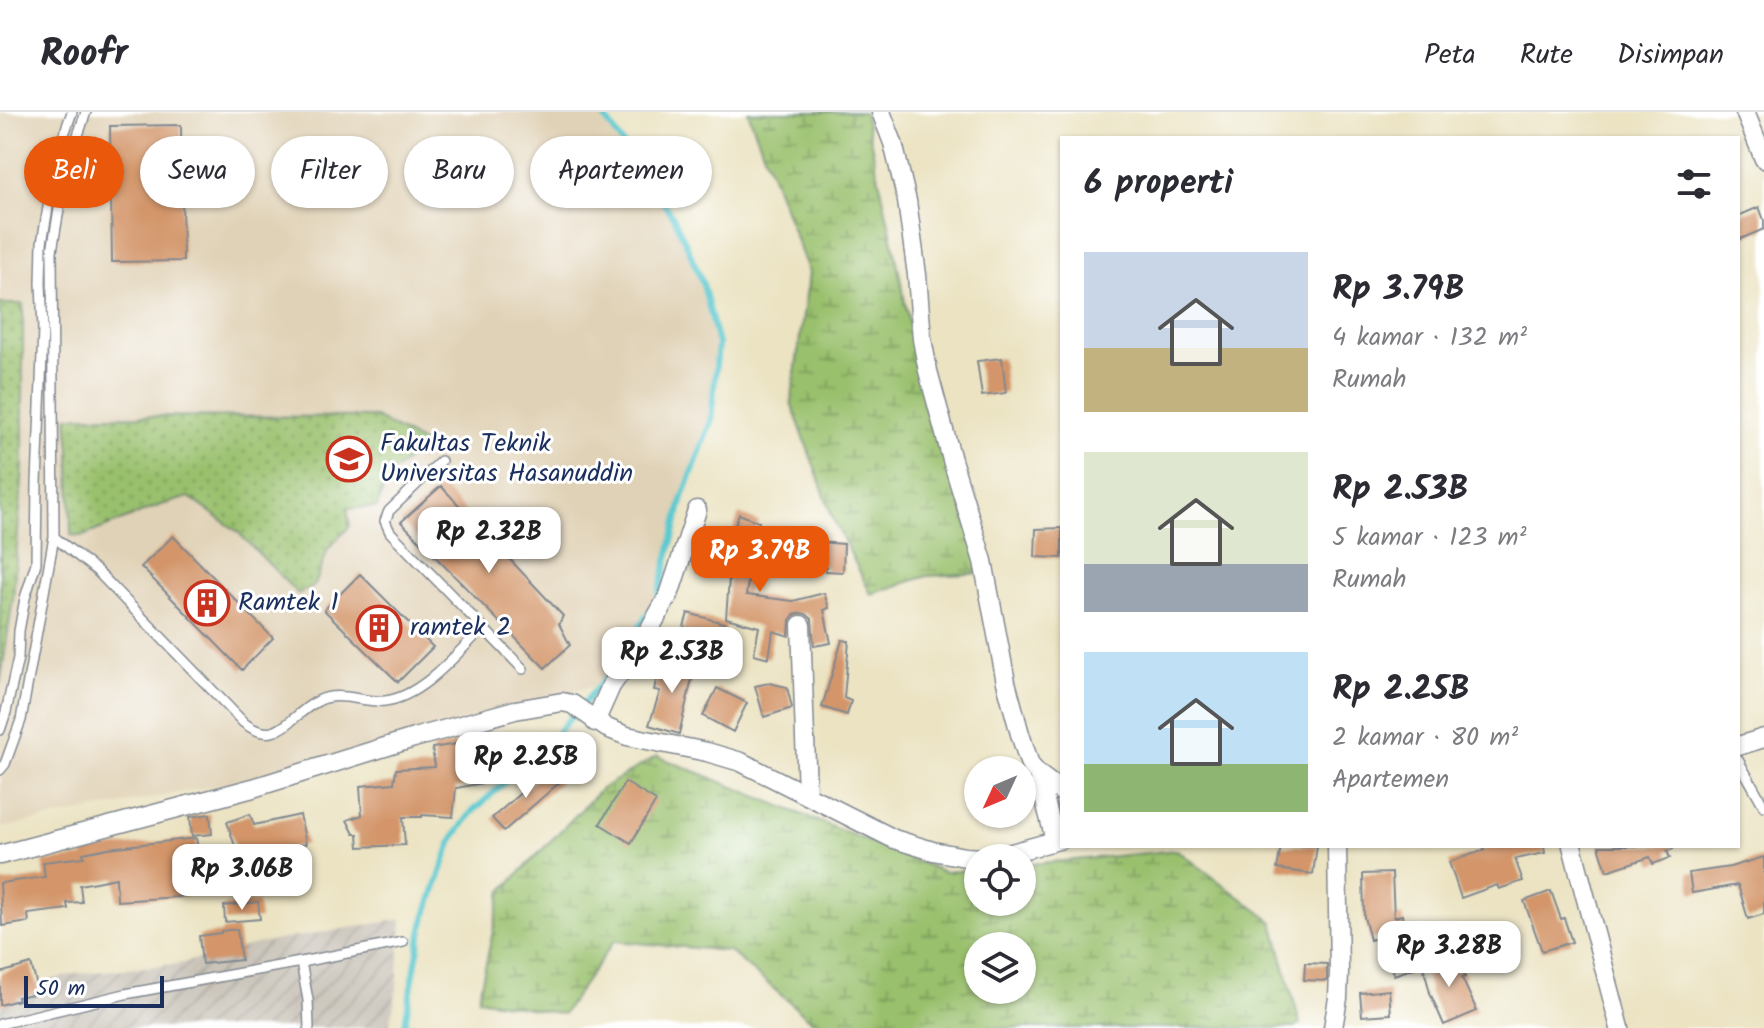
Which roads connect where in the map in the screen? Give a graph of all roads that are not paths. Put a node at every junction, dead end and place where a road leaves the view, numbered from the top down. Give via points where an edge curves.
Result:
1 (72, 112) edge
2 (86, 112) edge
3 (881, 112) edge
4 (1745, 112) edge
5 (1760, 133) edge
6 (1764, 159) edge
7 (441, 461) dead end
8 (697, 510) dead end
9 (54, 537) junction
10 (801, 625) dead end
11 (483, 628) junction
12 (523, 669) dead end
13 (584, 714) junction
14 (0, 730) edge
15 (1764, 738) edge
16 (1740, 745) edge
17 (1740, 764) edge
18 (0, 770) edge
19 (1038, 774) junction
20 (1060, 790) edge
21 (807, 794) junction
22 (1764, 806) edge
23 (1058, 840) edge
24 (1337, 848) edge
25 (1573, 848) edge
26 (0, 855) edge
27 (403, 942) dead end
28 (301, 962) junction
29 (0, 1024) edge
30 (309, 1028) edge
31 (1333, 1028) edge
32 (1620, 1028) edge

1 - 14 lane via 57,154 42,243 36,563
2 - 9 lane via 65,173 52,251
3 - 19 street via 907,201 928,371 983,561 1020,734
4 - 5 street
5 - 6 street
7 - 11 lane via 385,521
8 - 13 street via 669,595 611,686
9 - 11 lane via 97,571 244,723 266,734 331,696 385,701 405,695 426,683
9 - 18 lane via 21,720
10 - 21 street
11 - 12 lane
13 - 21 street via 627,736 729,757
13 - 26 street via 567,702 515,710
15 - 16 street
17 - 22 lane
19 - 20 street
19 - 23 street
21 - 23 street via 894,839 946,854 983,858
24 - 31 street via 1339,972
25 - 32 street
27 - 28 lane
28 - 29 lane via 125,994
28 - 30 lane

